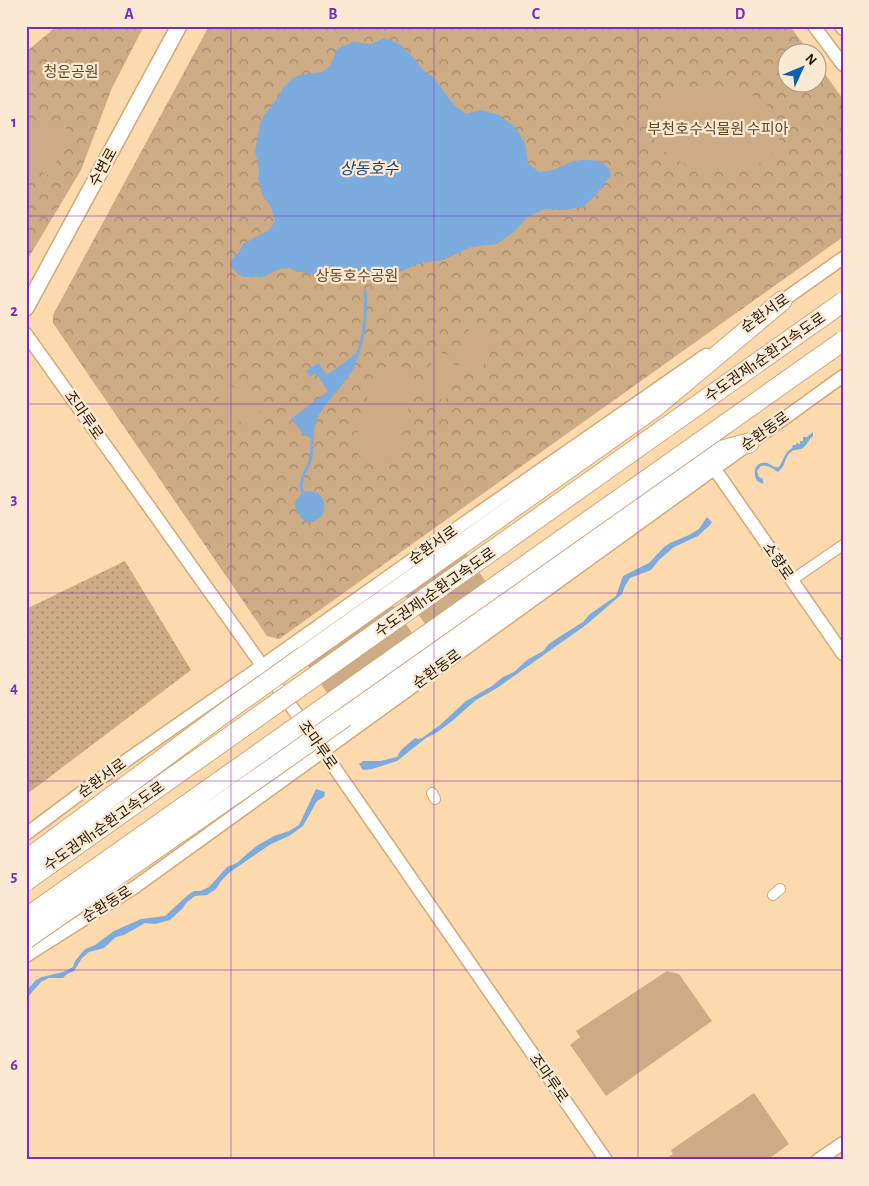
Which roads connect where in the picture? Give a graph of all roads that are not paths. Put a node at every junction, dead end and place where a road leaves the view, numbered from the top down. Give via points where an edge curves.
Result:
1 (179, 26) edge
2 (814, 26) edge
3 (843, 65) edge
4 (843, 258) edge
5 (782, 301) junction
6 (843, 302) edge
7 (26, 308) edge
8 (26, 334) edge
9 (843, 341) edge
10 (843, 376) edge
11 (749, 443) junction
12 (714, 468) junction
13 (843, 545) edge
14 (792, 580) junction
15 (843, 654) edge
16 (262, 666) junction
17 (323, 751) junction
18 (26, 834) edge
19 (26, 860) edge
20 (26, 880) edge
21 (26, 918) edge
22 (26, 939) edge
23 (26, 956) edge
24 (843, 1142) edge
25 (606, 1160) edge
26 (818, 1160) edge

1 - 7 main road, 수변로
2 - 3 street
4 - 5 street, 순환서로
5 - 16 street, 순환서로
5 - 19 highway, bridge via 654,408 227,711
6 - 20 highway, 수도권제1순환고속도로, bridge
8 - 16 street, 조마루로
9 - 21 highway, 수도권제1순환고속도로, bridge
10 - 11 street, 순환동로
11 - 12 street, 순환동로
11 - 22 highway, bridge via 723,450
12 - 14 street, 소향로
12 - 17 street, 순환동로
13 - 14 street
14 - 15 street, 소향로
16 - 17 street, 조마루로
16 - 18 street, 순환서로
17 - 23 street, 순환동로 via 135,887
17 - 25 street, 조마루로
24 - 26 street

